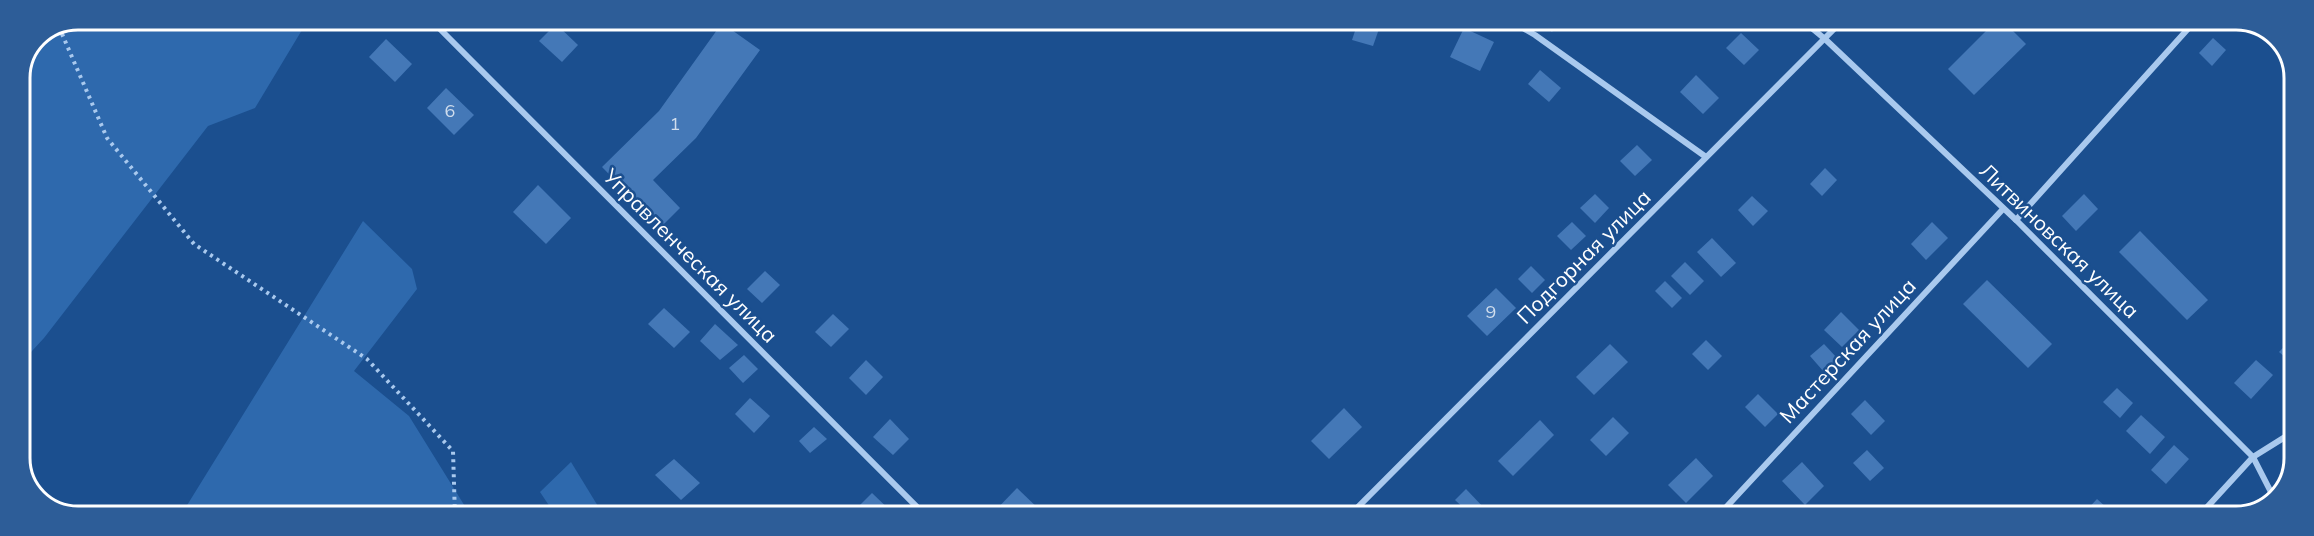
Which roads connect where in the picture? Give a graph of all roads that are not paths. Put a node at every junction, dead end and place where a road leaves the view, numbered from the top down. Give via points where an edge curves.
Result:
1 (441, 30) edge
2 (1526, 30) edge
3 (1814, 30) edge
4 (1834, 30) edge
5 (2187, 30) edge
6 (1825, 39) junction
7 (1706, 157) junction
8 (2003, 209) junction
9 (2016, 220) junction
10 (2284, 438) edge
11 (2253, 457) junction
12 (2270, 492) edge
13 (916, 506) edge
14 (1359, 506) edge
15 (1727, 506) edge
16 (2208, 506) edge

1 - 13 street, Управленческая улица
2 - 7 street
3 - 6 street, Литвиновская улица
4 - 6 street, Подгорная улица
5 - 9 street
6 - 7 street, Подгорная улица
6 - 8 street, Литвиновская улица
7 - 14 street, Подгорная улица
8 - 9 street, Литвиновская улица
8 - 15 street, Мастерская улица
9 - 11 street, Литвиновская улица
10 - 11 street
11 - 12 street, Литвиновская улица
11 - 16 street

